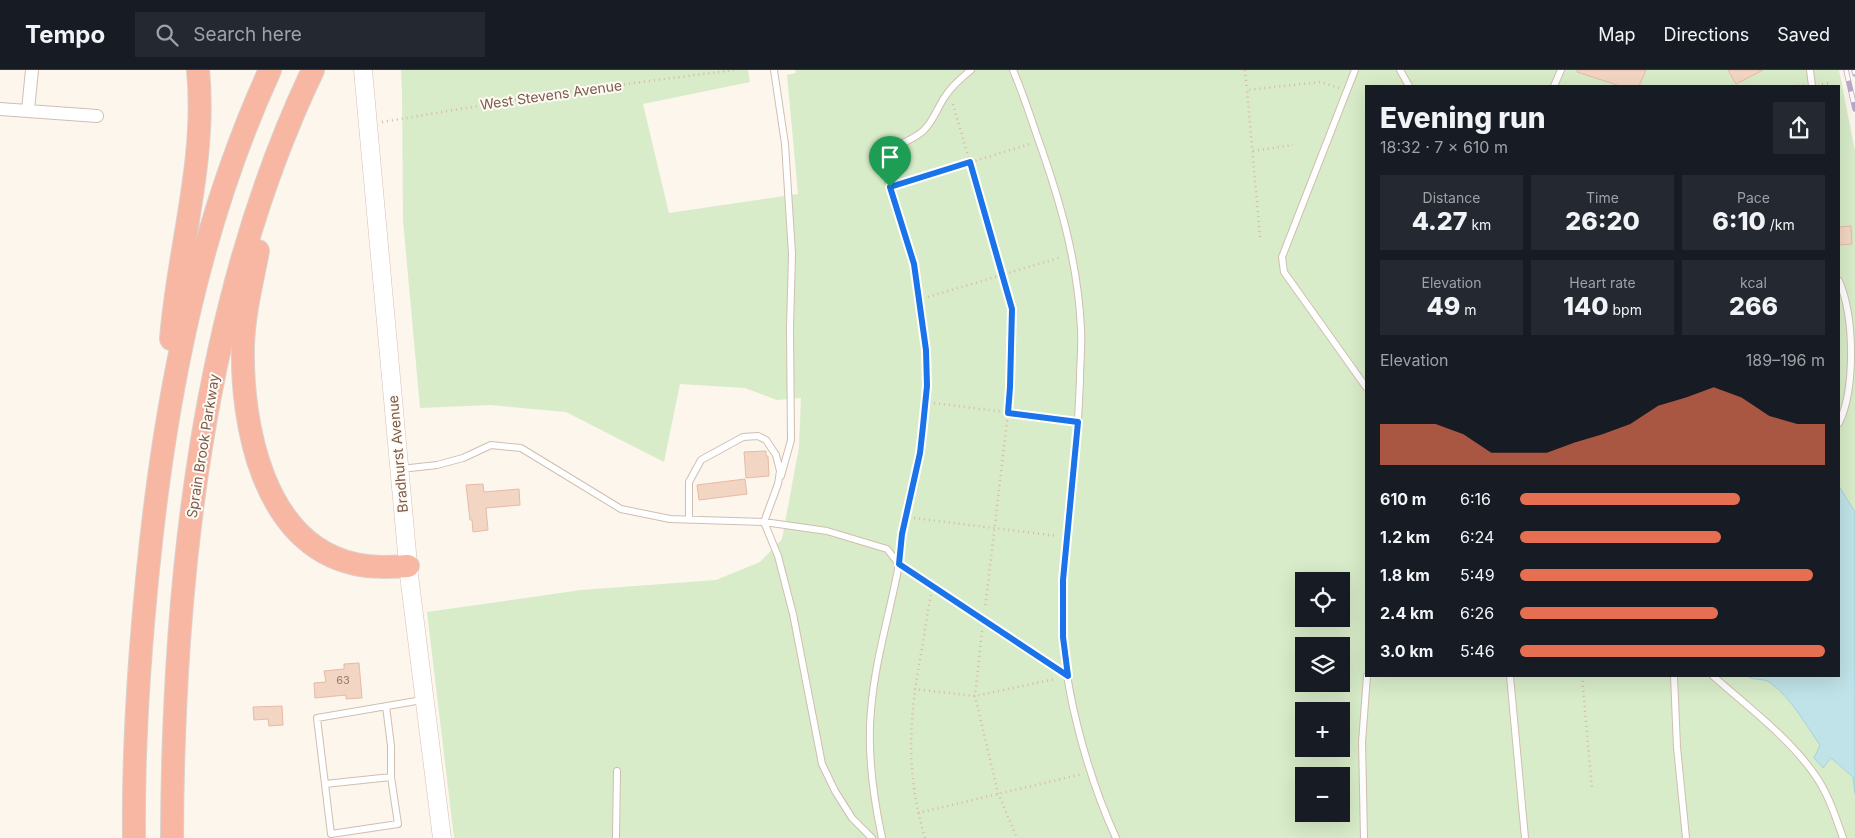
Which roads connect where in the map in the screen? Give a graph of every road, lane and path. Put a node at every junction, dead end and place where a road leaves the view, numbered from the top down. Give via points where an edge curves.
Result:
1 (32, 70) edge
2 (198, 70) edge
3 (270, 70) edge
4 (313, 70) edge
5 (363, 70) edge
6 (734, 70) edge
7 (774, 70) edge
8 (971, 70) edge
9 (1013, 70) edge
10 (1245, 70) edge
11 (1355, 70) edge
12 (1400, 70) edge
13 (1561, 70) edge
14 (1810, 70) edge
15 (1408, 85) edge
16 (1554, 85) edge
17 (1812, 85) edge
18 (1247, 90) junction
19 (1347, 91) junction
20 (949, 92) junction
21 (0, 109) edge
22 (28, 110) junction
23 (97, 116) dead end
24 (368, 116) junction
25 (1039, 141) junction
26 (1293, 145) dead end
27 (1253, 151) junction
28 (274, 161) junction
29 (970, 162) junction
30 (890, 187) junction
31 (1260, 237) dead end
32 (1072, 254) junction
33 (1003, 276) junction
34 (1840, 283) edge
35 (920, 300) junction
36 (1365, 386) edge
37 (926, 401) junction
38 (1008, 413) junction
39 (167, 419) junction
40 (1078, 422) junction
41 (1840, 422) edge
42 (400, 469) junction
43 (778, 484) junction
44 (905, 516) junction
45 (689, 520) junction
46 (764, 522) junction
47 (994, 528) junction
48 (1067, 537) junction
49 (899, 564) junction
50 (408, 566) junction
51 (934, 587) junction
52 (983, 621) junction
53 (1068, 676) junction
54 (1367, 677) edge
55 (1510, 677) edge
56 (1582, 677) edge
57 (1674, 677) edge
58 (1714, 677) edge
59 (914, 689) junction
60 (975, 696) junction
61 (424, 700) junction
62 (386, 706) junction
63 (616, 771) dead end
64 (1091, 772) junction
65 (391, 777) junction
66 (325, 784) junction
67 (1592, 789) dead end
68 (998, 793) junction
69 (918, 813) junction
70 (134, 838) edge
71 (172, 838) edge
72 (442, 838) edge
73 (616, 838) edge
74 (872, 838) edge
75 (882, 838) edge
76 (925, 838) edge
77 (1017, 838) edge
78 (1116, 838) edge
79 (1364, 838) edge
80 (1525, 838) edge
81 (1686, 838) edge
82 (1843, 838) edge

1 - 22 street
2 - 39 highway via 198,147 174,308
3 - 39 highway via 213,220 193,293
4 - 28 highway, Sprain Brook Parkway
5 - 24 main road, Bradhurst Avenue
6 - 24 path, West Stevens Avenue
7 - 43 lane via 785,144 792,254 791,440
8 - 20 lane
9 - 25 lane
10 - 18 path
11 - 19 lane
12 - 15 lane
13 - 16 lane
14 - 17 lane
18 - 19 path via 1321,82
18 - 27 path
19 - 36 lane via 1282,257 1284,272
20 - 29 path
20 - 30 lane via 928,126 890,152 885,170
21 - 22 street
22 - 23 street
24 - 42 main road, Bradhurst Avenue
25 - 29 path
25 - 32 lane
26 - 27 path
27 - 31 path
28 - 50 highway via 243,343 248,417 264,475 279,510 319,549 354,564
28 - 71 highway, Sprain Brook Parkway via 235,282 204,432 189,540 178,662
29 - 30 path
29 - 33 path
30 - 35 lane via 914,264
32 - 33 path
32 - 40 lane via 1079,287 1082,331
33 - 35 path
33 - 38 path via 1012,309
34 - 41 lane via 1853,336 1855,368 1854,388 1846,414
35 - 37 lane via 926,350
37 - 38 path
37 - 44 lane via 920,453
38 - 40 path
38 - 47 path
39 - 70 highway via 143,624 136,722
40 - 48 lane
42 - 45 lane via 437,465 491,445 521,448 621,509
42 - 50 main road, Bradhurst Avenue
43 - 45 lane via 780,472 776,455 766,440 758,436 743,437 701,460 689,482
43 - 46 lane
44 - 47 path
44 - 49 lane
45 - 46 lane
46 - 49 lane via 827,531 887,549
46 - 74 lane via 778,556 793,614 822,764 852,818
47 - 48 path
47 - 52 path
48 - 53 lane via 1062,608
49 - 51 lane
49 - 75 lane via 880,650 871,711 871,776
50 - 61 main road, Bradhurst Avenue
51 - 52 lane
51 - 59 path
52 - 53 lane
52 - 60 path
53 - 60 path
53 - 64 lane
54 - 79 lane via 1362,742
55 - 80 lane
56 - 67 path
57 - 81 lane
58 - 82 lane via 1800,756 1818,779
59 - 60 path
59 - 69 path via 910,726
60 - 68 path
61 - 62 lane
61 - 72 main road, Bradhurst Avenue
62 - 65 lane
62 - 66 lane via 317,718
63 - 73 lane
64 - 68 path
64 - 78 lane
65 - 66 lane
65 - 66 lane via 398,824 331,834
68 - 69 path
68 - 77 path
69 - 76 path

